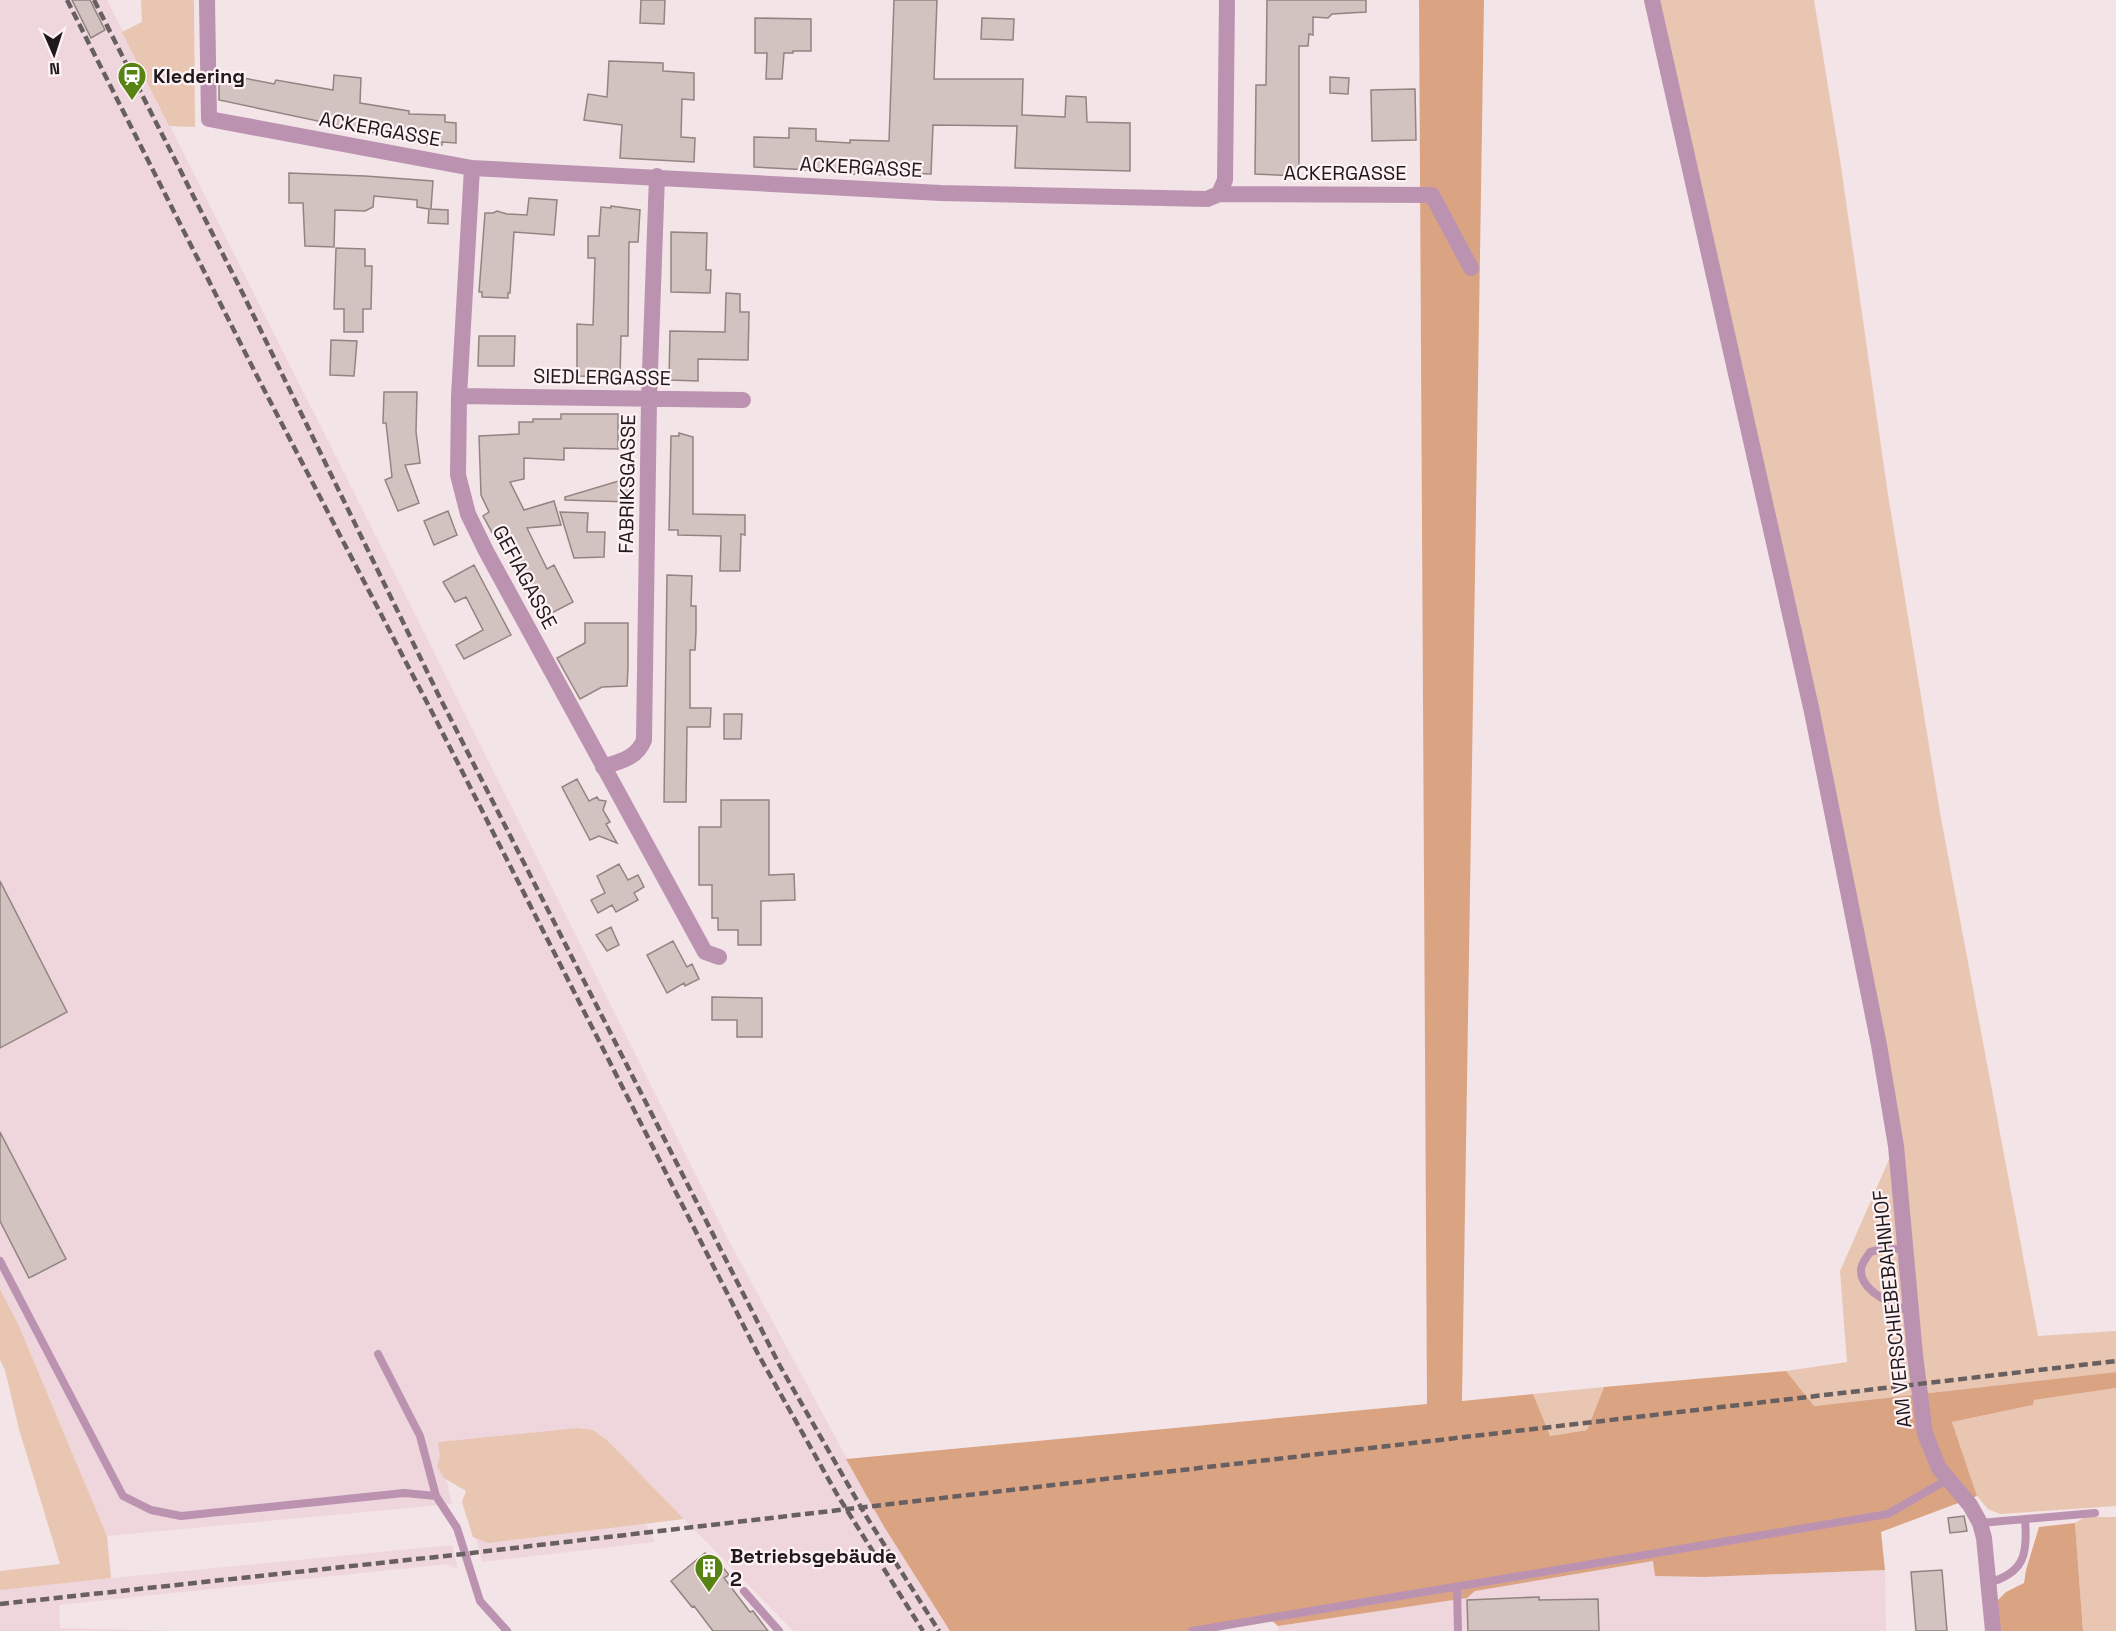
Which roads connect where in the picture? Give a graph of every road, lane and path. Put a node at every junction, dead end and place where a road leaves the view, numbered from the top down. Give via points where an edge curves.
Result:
1 (207, 0) edge
2 (1227, 0) edge
3 (1652, 0) edge
4 (472, 168) junction
5 (657, 176) junction
6 (1219, 194) junction
7 (1471, 268) dead end
8 (459, 396) junction
9 (649, 399) junction
10 (743, 399) dead end
11 (603, 767) junction
12 (720, 957) dead end
13 (1906, 1249) junction
14 (0, 1261) edge
15 (1912, 1313) junction
16 (378, 1354) dead end
17 (1948, 1479) junction
18 (436, 1497) junction
19 (2095, 1513) dead end
20 (2025, 1520) junction
21 (1980, 1523) junction
22 (1988, 1582) junction
23 (1457, 1587) junction
24 (744, 1591) dead end
25 (507, 1631) edge
26 (779, 1631) edge
27 (1192, 1631) edge
28 (1458, 1631) edge
29 (1993, 1631) edge

1 - 4 street, ACKERGASSE via 209,119
2 - 6 street via 1226,180
3 - 13 street, AM VERSCHIEBEBAHNHOF via 1828,789 1879,1045 1896,1146
4 - 5 street, ACKERGASSE
4 - 8 street, GEFIAGASSE
5 - 6 street, ACKERGASSE via 941,192 1207,199
5 - 9 street, FABRIKSGASSE
6 - 7 street, ACKERGASSE via 1432,195
8 - 9 street, SIEDLERGASSE
8 - 11 street, GEFIAGASSE via 458,475 468,513
9 - 10 street, SIEDLERGASSE
9 - 11 street, FABRIKSGASSE via 644,740 640,750
11 - 12 street, GEFIAGASSE via 705,952
13 - 15 street, AM VERSCHIEBEBAHNHOF
13 - 15 lane via 1869,1252 1861,1268 1863,1280 1875,1293
14 - 18 lane via 123,1496 151,1510 181,1516 404,1493
15 - 17 street, AM VERSCHIEBEBAHNHOF via 1926,1434 1934,1458
16 - 18 lane via 420,1436
17 - 21 street, AM VERSCHIEBEBAHNHOF
17 - 23 lane via 1888,1514
18 - 25 lane via 457,1528 480,1601
19 - 20 lane
20 - 21 lane
20 - 22 lane via 2024,1557 2016,1570 2003,1579
21 - 22 street, AM VERSCHIEBEBAHNHOF
22 - 29 street, AM VERSCHIEBEBAHNHOF
23 - 27 lane
23 - 28 lane
24 - 26 lane

